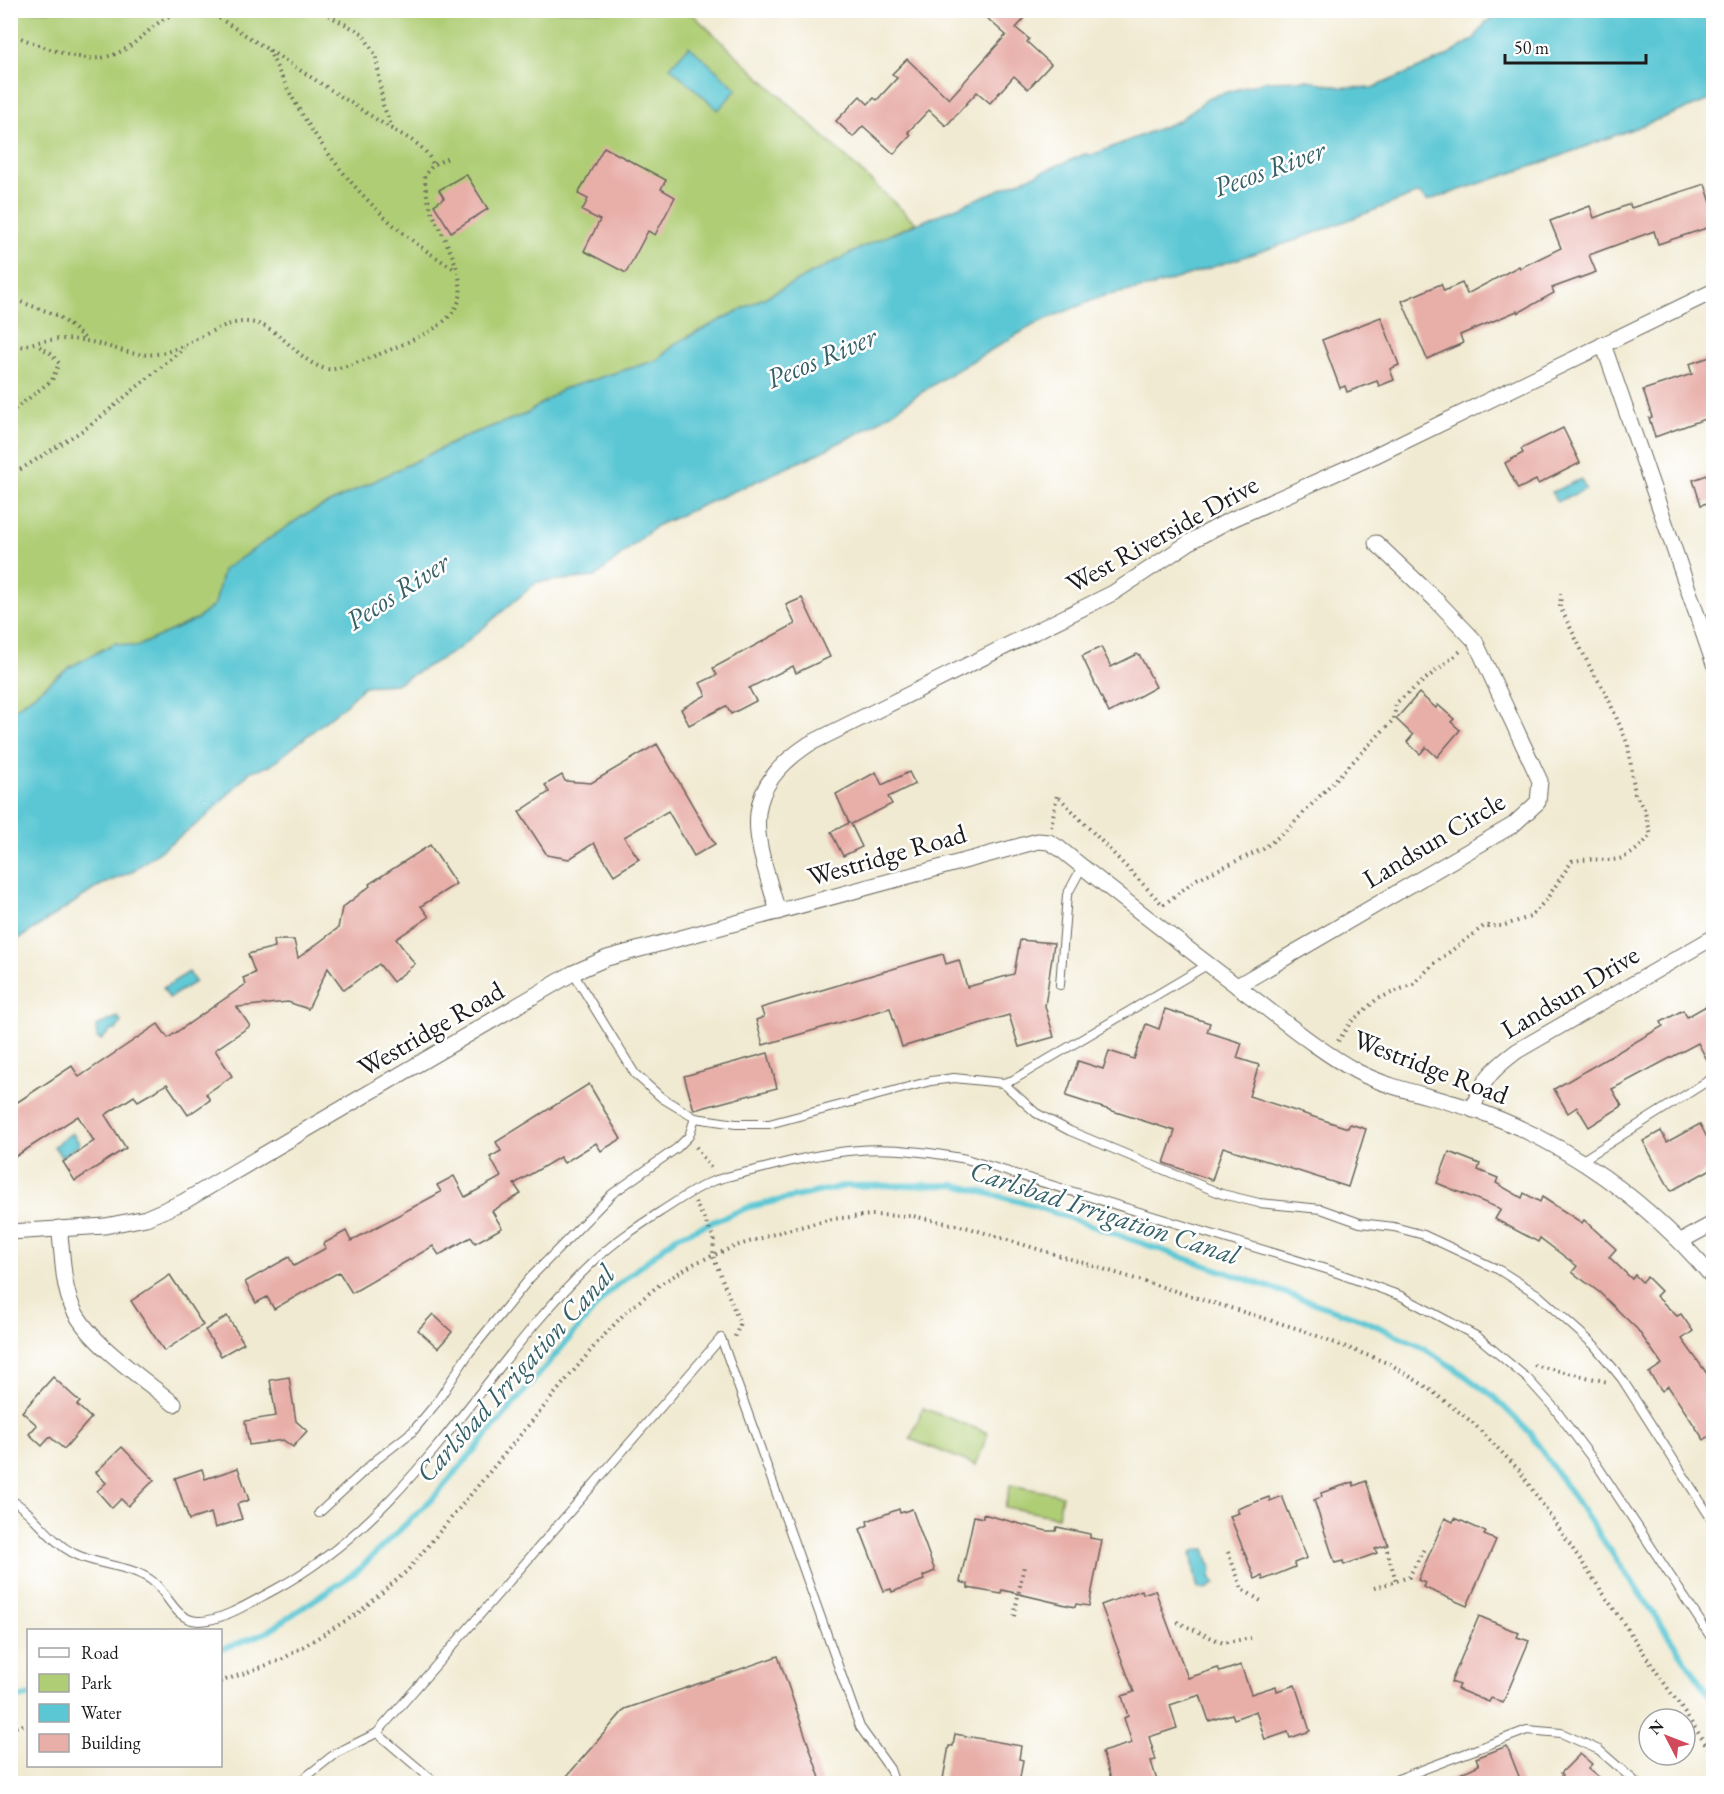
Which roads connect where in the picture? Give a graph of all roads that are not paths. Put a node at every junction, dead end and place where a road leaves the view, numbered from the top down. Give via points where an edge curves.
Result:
1 (1713, 291) edge
2 (1603, 344) junction
3 (1376, 543) dead end
4 (1713, 664) edge
5 (1082, 867) junction
6 (778, 912) junction
7 (1713, 937) edge
8 (1208, 965) junction
9 (573, 973) junction
10 (1060, 985) dead end
11 (1237, 986) junction
12 (1713, 1077) edge
13 (1003, 1083) junction
14 (1473, 1110) junction
15 (694, 1118) junction
16 (1581, 1161) junction
17 (1713, 1223) edge
18 (59, 1228) junction
19 (10, 1232) edge
20 (1680, 1241) junction
21 (1713, 1279) edge
22 (174, 1404) dead end
23 (10, 1499) edge
24 (319, 1513) dead end
25 (1713, 1523) edge
26 (1713, 1642) edge
27 (377, 1733) junction
28 (297, 1784) edge
29 (437, 1784) edge
30 (895, 1784) edge
31 (1385, 1784) edge
32 (1638, 1784) edge

1 - 2 street, West Riverside Drive
2 - 4 street
2 - 6 street, West Riverside Drive via 1374,456 1226,522 1113,593 788,758 773,774 756,812 757,836
3 - 11 street, Landsun Circle via 1475,641 1540,781 1538,802 1513,825
5 - 6 street, Westridge Road via 1048,842 1031,843
5 - 8 street, Westridge Road
5 - 10 lane via 1067,896
6 - 9 street, Westridge Road via 607,958
7 - 14 street, Landsun Drive via 1517,1051 1482,1084
8 - 11 street, Westridge Road
8 - 13 lane via 1061,1054
9 - 15 lane via 635,1074 662,1098
9 - 18 street, Westridge Road via 183,1202 146,1218 105,1226
11 - 14 street, Westridge Road via 1358,1072
12 - 16 lane
13 - 15 lane via 954,1078 931,1081 769,1124
13 - 25 lane via 1036,1113 1053,1122 1222,1194 1259,1203 1321,1209 1360,1223 1394,1227 1447,1244 1499,1270 1537,1294 1594,1345 1626,1386
14 - 16 street, Westridge Road via 1529,1132
15 - 24 lane via 689,1136 677,1148 612,1194 507,1304 424,1418
16 - 20 street, Westridge Road via 1644,1207
17 - 20 street
18 - 19 street, Westridge Road
18 - 22 street via 67,1290 80,1321
20 - 21 street, Westridge Road
23 - 26 lane via 73,1553 152,1580 181,1616 199,1621 230,1613 306,1573 379,1512 466,1414 510,1355 576,1279 631,1231 718,1180 817,1154 871,1147 915,1150 966,1159 1329,1270 1401,1296 1478,1337 1506,1359 1555,1409 1597,1465
27 - 28 lane via 336,1753
27 - 29 lane
27 - 30 lane via 721,1338 860,1727 890,1769
31 - 32 lane via 1527,1730 1561,1734 1599,1750

